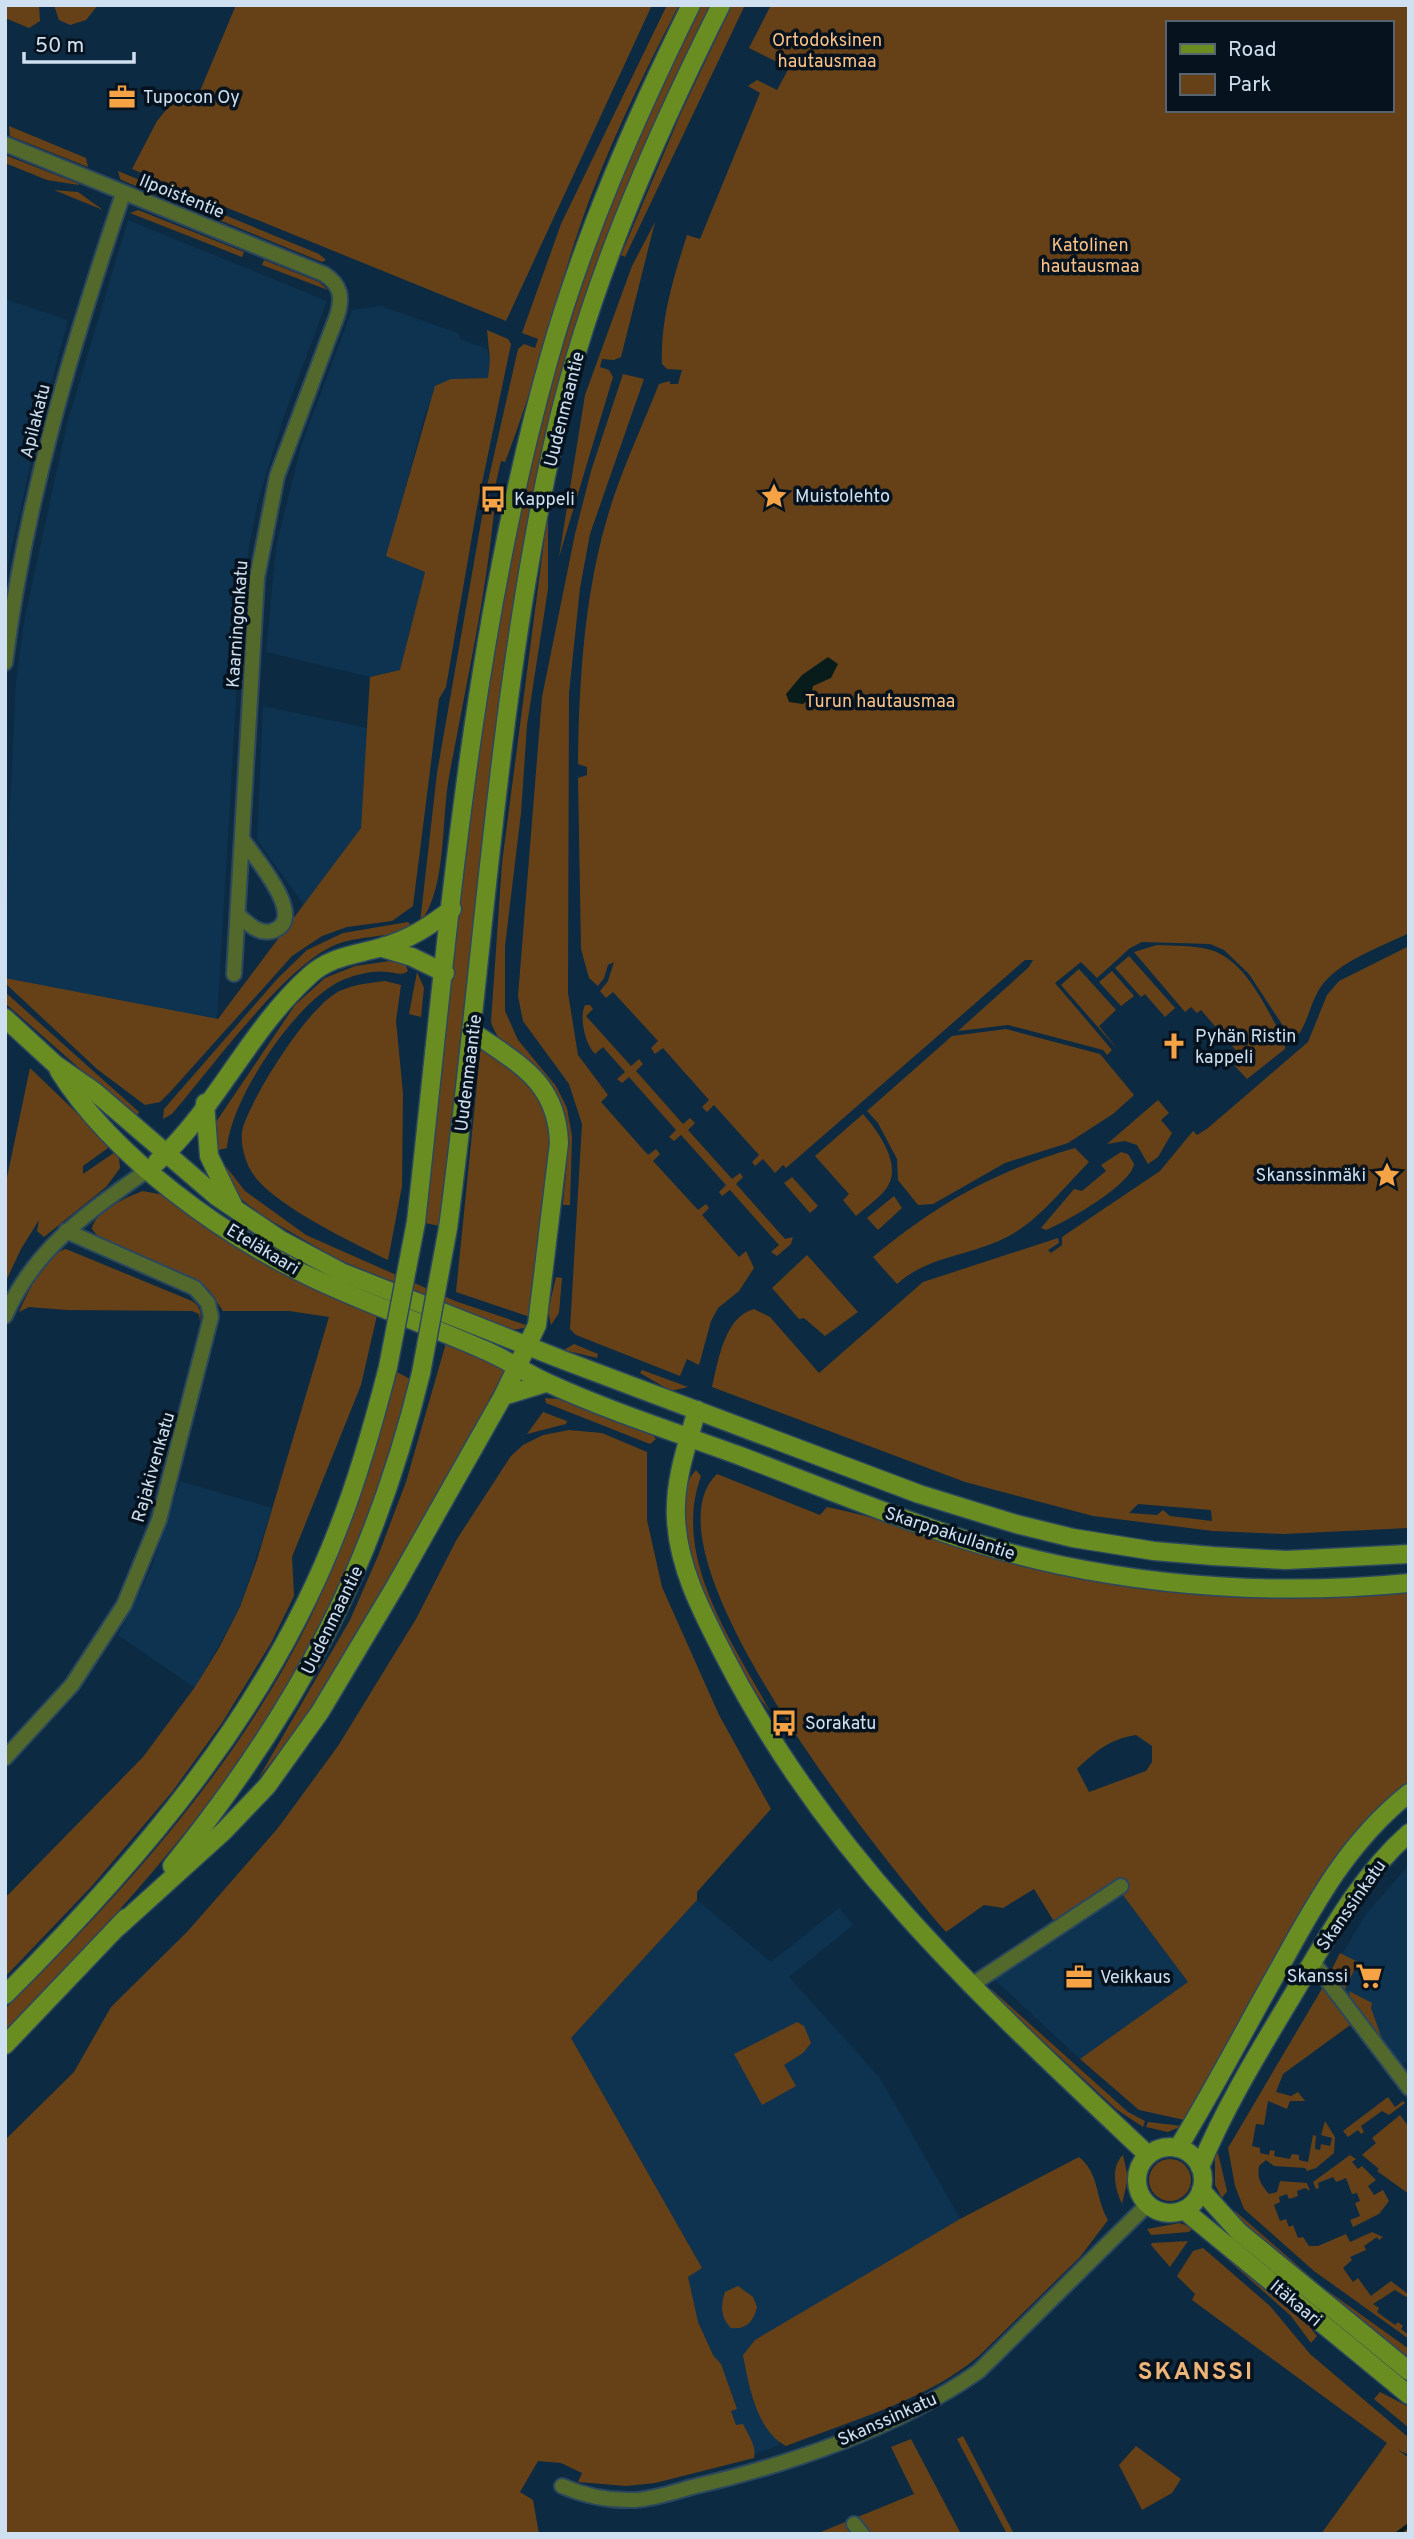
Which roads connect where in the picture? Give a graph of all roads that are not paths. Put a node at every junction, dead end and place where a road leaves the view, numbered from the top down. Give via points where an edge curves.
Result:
1 (691, 5) edge
2 (721, 5) edge
3 (5, 144) edge
4 (124, 194) junction
5 (339, 290) joint
6 (5, 663) edge
7 (243, 840) junction
8 (452, 909) junction
9 (239, 916) junction
10 (382, 948) junction
11 (445, 973) junction
12 (234, 974) dead end
13 (5, 1018) edge
14 (473, 1032) junction
15 (56, 1065) junction
16 (205, 1103) junction
17 (165, 1154) junction
18 (149, 1169) junction
19 (236, 1211) junction
20 (66, 1231) junction
21 (9, 1298) edge
22 (5, 1316) edge
23 (527, 1346) junction
24 (517, 1366) junction
25 (546, 1383) junction
26 (503, 1396) junction
27 (697, 1410) junction
28 (689, 1438) junction
29 (1409, 1554) edge
30 (1409, 1583) edge
31 (5, 1758) edge
32 (1409, 1793) edge
33 (1409, 1833) edge
34 (1121, 1886) dead end
35 (118, 1927) junction
36 (1313, 1962) junction
37 (970, 1986) junction
38 (5, 1995) edge
39 (5, 2045) edge
40 (1409, 2088) edge
41 (1178, 2148) junction
42 (1148, 2155) junction
43 (1200, 2167) junction
44 (1201, 2190) junction
45 (1148, 2204) junction
46 (1184, 2210) junction
47 (1409, 2371) edge
48 (1409, 2395) edge
49 (562, 2486) dead end

1 - 8 main road, Uudenmaantie via 612,182 549,361 491,617
2 - 14 main road, Uudenmaantie via 603,275 552,447 506,734
3 - 4 street, Ilpoistentie
4 - 5 street, Ilpoistentie via 324,274
4 - 6 street, Apilakatu via 55,417
5 - 7 street, Kaarningonkatu via 337,316 276,476 257,578
7 - 9 street, Kaarningonkatu
7 - 9 street via 285,902 287,915 283,925 269,932 261,932
8 - 10 main road via 415,935
8 - 11 main road, Uudenmaantie
9 - 12 street, Kaarningonkatu
10 - 11 main road
10 - 16 main road via 343,956 308,976
11 - 38 main road, Uudenmaantie, bridge via 416,1222 388,1367 338,1531 262,1684 215,1756 96,1901
13 - 15 main road, Eteläkaari
14 - 23 main road via 534,1077 558,1119 540,1311
14 - 35 main road, Uudenmaantie, bridge via 448,1228 421,1373 390,1484 348,1595 279,1720 220,1807
15 - 17 main road, Eteläkaari via 95,1092
15 - 18 main road, Eteläkaari via 82,1107
16 - 17 main road
16 - 19 main road via 209,1156
17 - 18 main road
17 - 19 main road, Eteläkaari
18 - 20 street
18 - 24 main road, Eteläkaari via 208,1215 313,1278
19 - 23 main road, Eteläkaari via 341,1272
20 - 21 street via 49,1245
20 - 31 street, Rajakivenkatu via 195,1288 208,1303 211,1317 159,1520 124,1605 72,1685
21 - 22 street
23 - 24 main road
23 - 27 main road, Skarppakullantie
24 - 25 main road, Skarppakullantie
24 - 26 main road
25 - 26 main road
25 - 28 main road, Skarppakullantie
26 - 35 main road via 361,1646 267,1786
27 - 28 main road
27 - 29 main road, Skarppakullantie via 929,1497 1073,1538 1225,1557 1325,1559
28 - 30 main road, Skarppakullantie via 948,1535 1062,1565 1153,1580 1268,1589
28 - 37 main road via 677,1484 680,1552 705,1618 736,1679 818,1809 878,1886
32 - 41 main road, Skanssinkatu via 1353,1847 1314,1902
33 - 36 main road, Skanssinkatu via 1374,1868
34 - 37 street
35 - 39 main road, Uudenmaantie
36 - 40 street
36 - 43 main road, Skanssinkatu via 1229,2102
37 - 42 main road
41 - 42 main road via 1162,2148
41 - 43 main road
42 - 45 main road via 1137,2180
43 - 44 main road
44 - 46 main road
44 - 47 main road, Itäkaari via 1239,2232
45 - 46 main road via 1162,2212
45 - 49 street, Skanssinkatu via 979,2371 904,2414 776,2466 638,2500 596,2497
46 - 48 main road, Itäkaari

